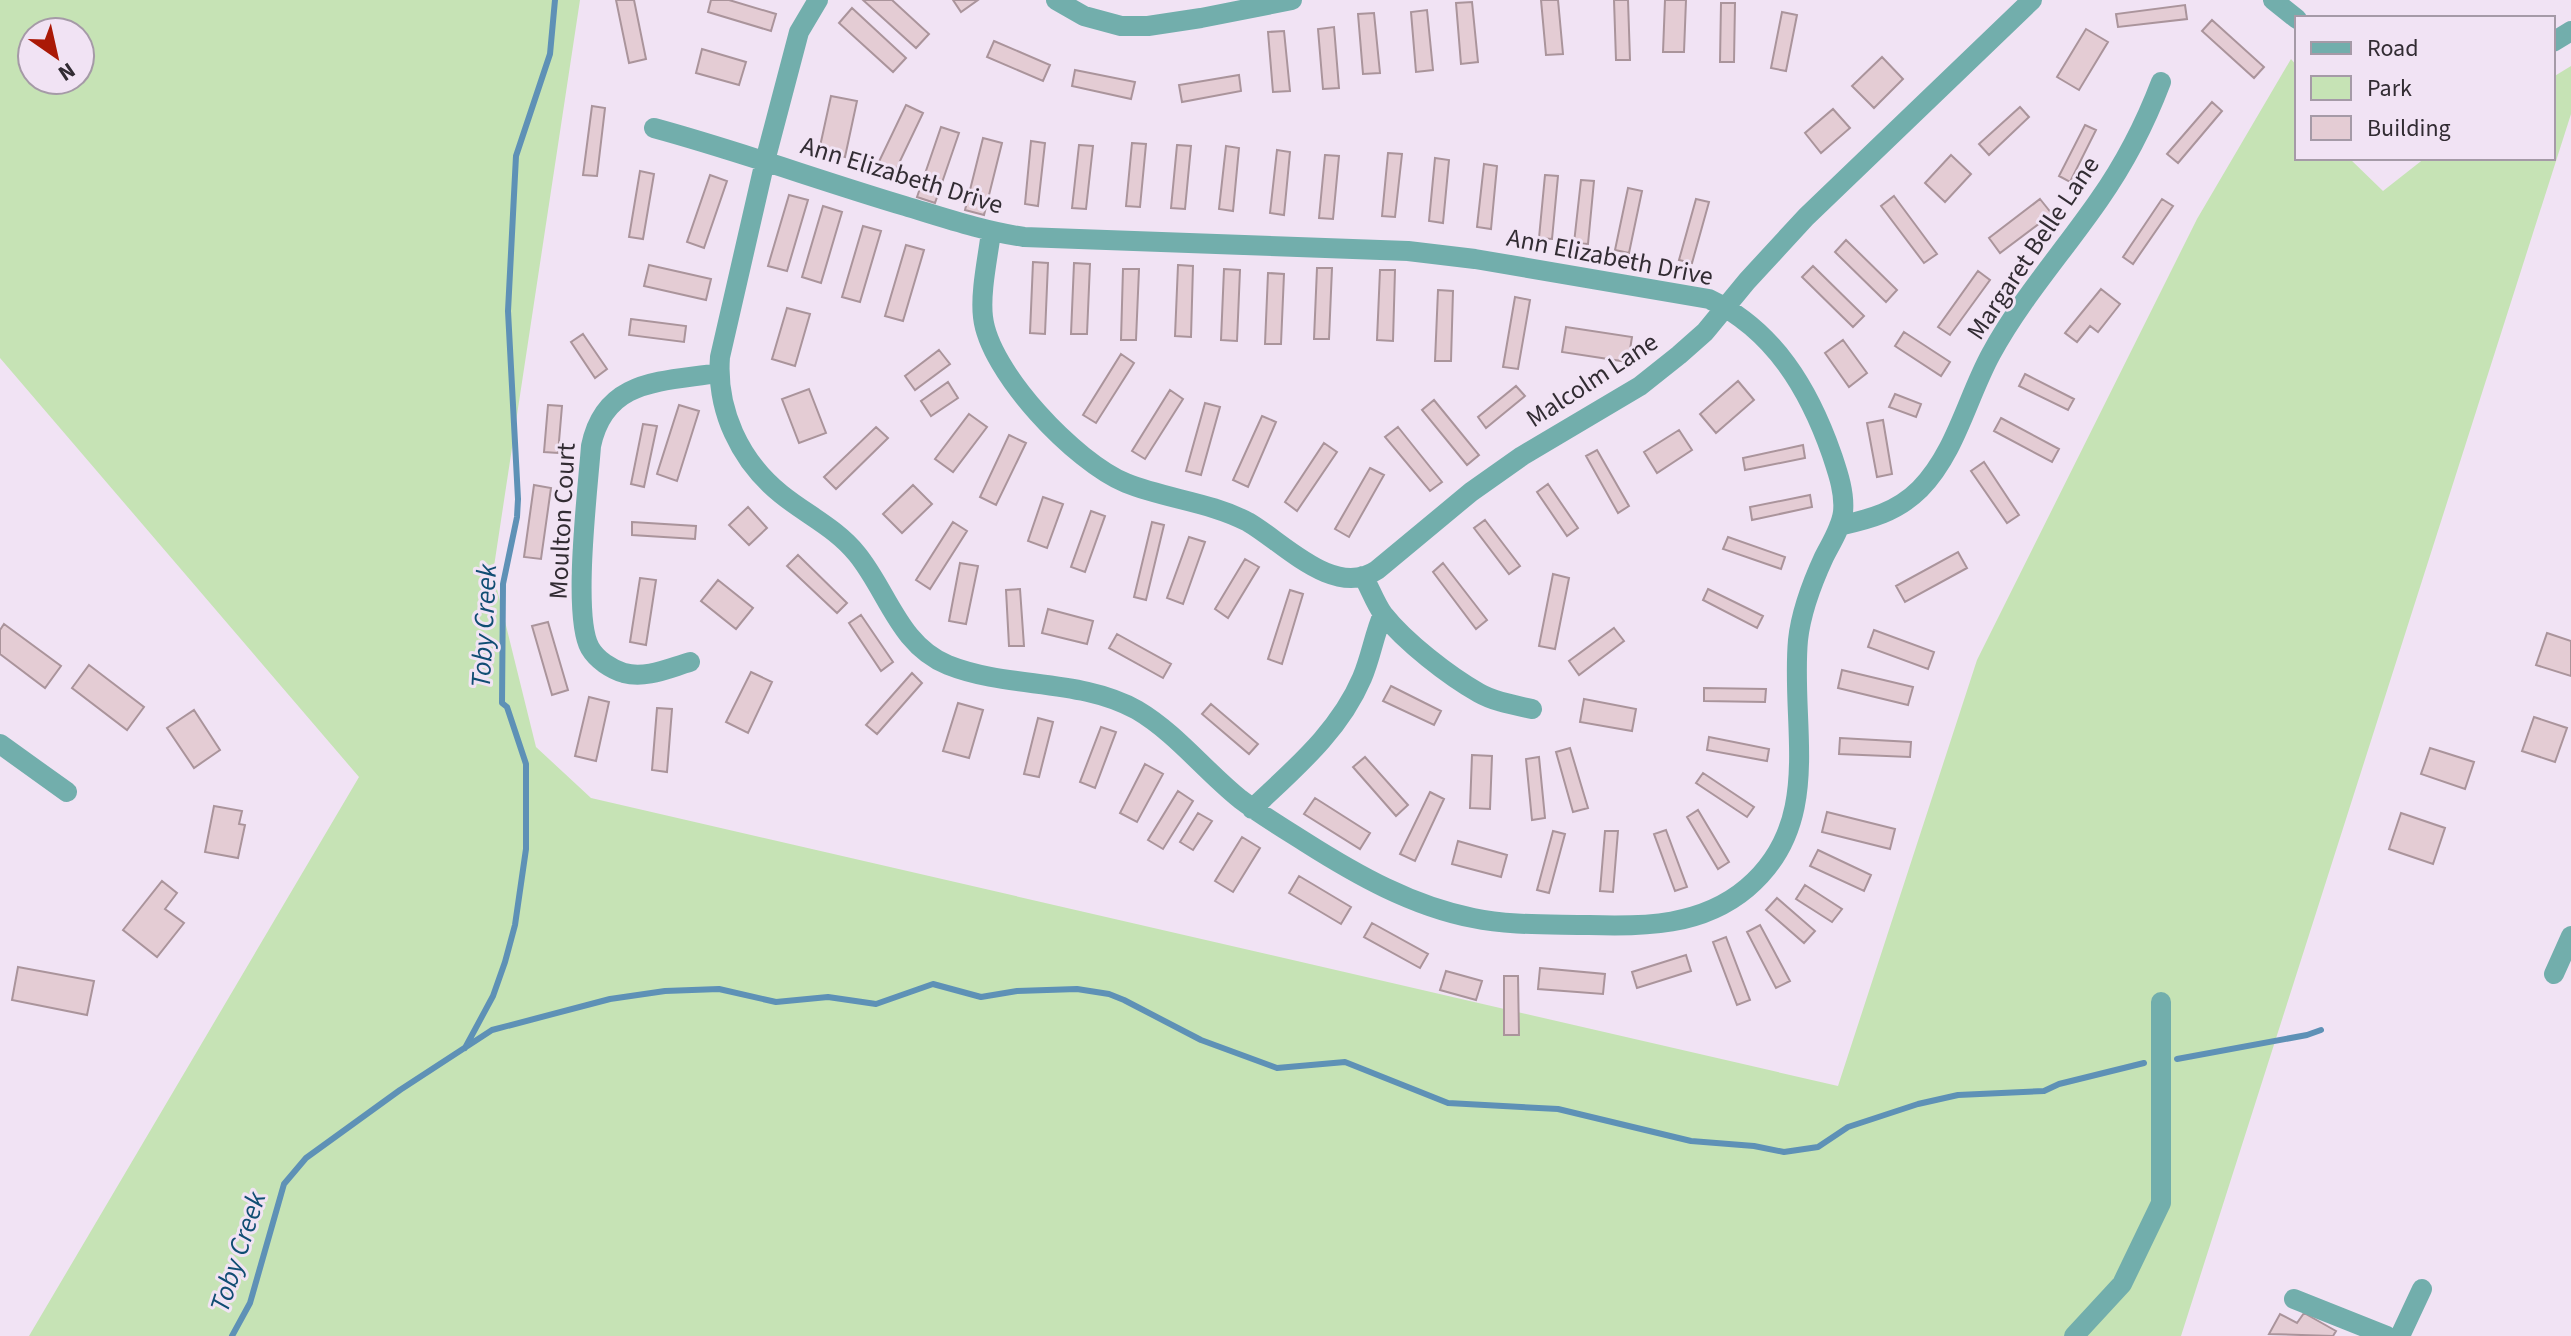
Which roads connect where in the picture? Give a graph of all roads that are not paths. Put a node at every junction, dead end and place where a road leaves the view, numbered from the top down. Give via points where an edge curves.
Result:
1 (818, 0) edge
2 (1056, 0) edge
3 (1292, 0) edge
4 (2032, 0) edge
5 (2273, 0) edge
6 (2295, 17) edge
7 (2161, 82) dead end
8 (654, 128) dead end
9 (765, 161) junction
10 (991, 232) junction
11 (1726, 307) junction
12 (718, 373) junction
13 (1839, 526) junction
14 (1363, 576) junction
15 (1383, 614) junction
16 (690, 662) dead end
17 (1532, 709) dead end
18 (0, 744) edge
19 (67, 792) dead end
20 (1252, 809) junction
21 (2571, 936) edge
22 (2554, 974) dead end
23 (2161, 1002) dead end
24 (2422, 1289) dead end
25 (2294, 1299) dead end
26 (2074, 1336) edge
27 (2387, 1336) edge
28 (2400, 1336) edge

1 - 9 street, Ann Elizabeth Drive via 799,32
2 - 3 street via 1084,16 1121,26 1148,26
4 - 11 street, Malcolm Lane via 1806,217
5 - 6 street
7 - 13 street, Margaret Belle Lane via 2130,151 1991,354 1937,469 1897,507
8 - 9 street, Ann Elizabeth Drive
9 - 10 street, Ann Elizabeth Drive
9 - 12 street, Ann Elizabeth Drive
10 - 11 street, Ann Elizabeth Drive via 1441,254 1709,299
10 - 14 street via 982,313 994,354 1021,393 1065,440 1124,482 1221,510 1329,574
11 - 13 street, Ann Elizabeth Drive via 1778,352 1812,404 1842,492
11 - 14 street, Malcolm Lane via 1705,332 1640,386 1509,465
12 - 16 street, Moulton Court via 645,385 618,396 604,410 591,446 582,595 588,646 605,665 625,673 653,673
12 - 20 street, Ann Elizabeth Drive via 729,425 743,452 772,486 855,551 902,629 921,648 944,664 971,672 1121,703 1170,735
13 - 20 street, Ann Elizabeth Drive via 1799,635 1799,789 1792,820 1769,865 1715,908 1635,927 1468,918 1395,893
14 - 15 street
15 - 17 street via 1480,694
15 - 20 street via 1347,709
18 - 19 street
21 - 22 street
23 - 26 street via 2161,1203 2122,1284
24 - 28 street
25 - 27 street

